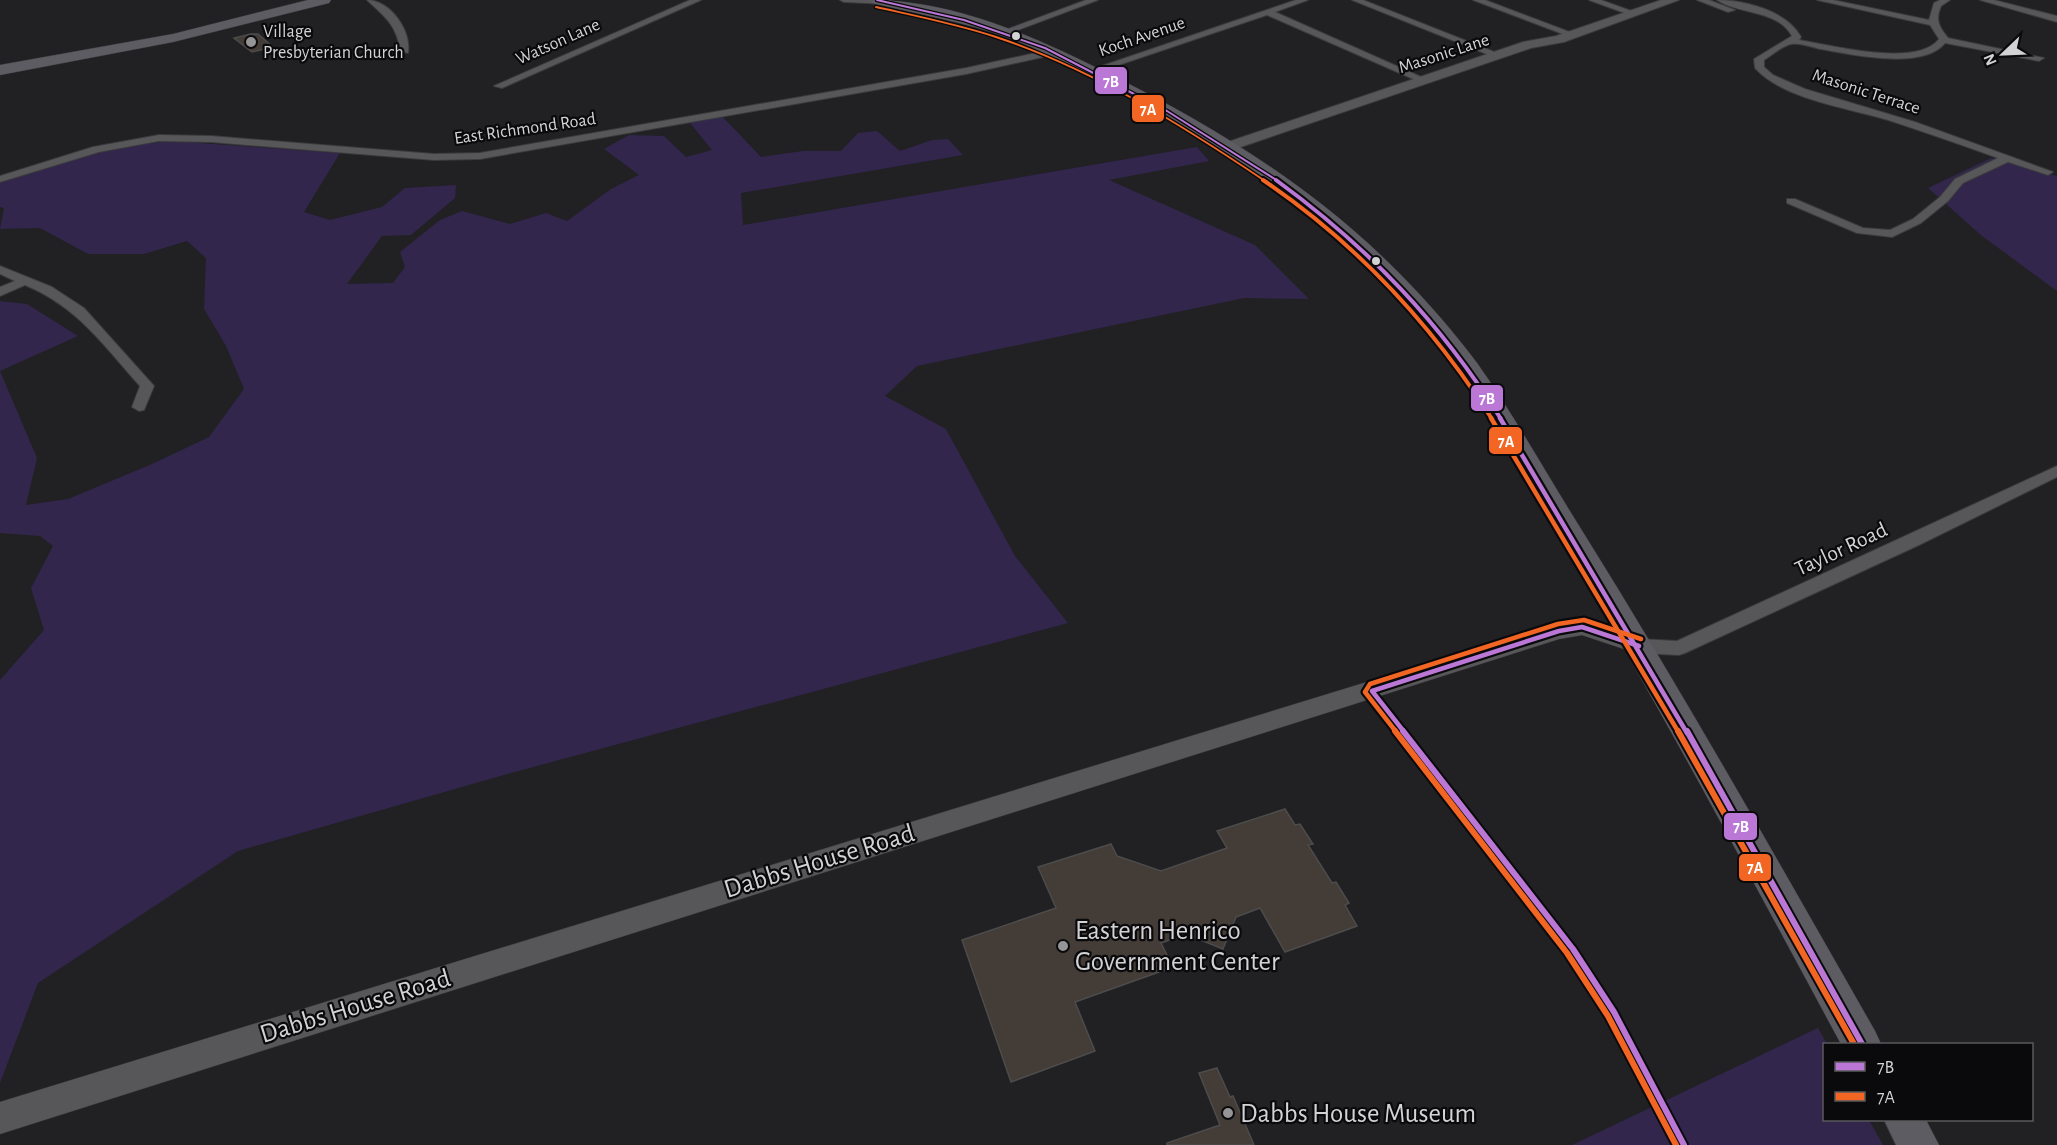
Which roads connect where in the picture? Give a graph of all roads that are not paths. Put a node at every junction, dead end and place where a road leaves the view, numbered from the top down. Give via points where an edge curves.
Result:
1 (300, 0) edge
2 (324, 0) edge
3 (371, 0) edge
4 (697, 0) edge
5 (844, 0) edge
6 (1094, 0) edge
7 (1304, 0) edge
8 (1356, 0) edge
9 (1477, 0) edge
10 (1593, 0) edge
11 (1673, 0) edge
12 (1701, 0) edge
13 (1721, 0) edge
14 (1821, 0) edge
15 (1946, 0) edge
16 (1984, 0) edge
17 (883, 1) edge
18 (1267, 12) junction
19 (1633, 13) junction
20 (2057, 19) edge
21 (1932, 23) junction
22 (1004, 32) junction
23 (1571, 34) junction
24 (1943, 40) junction
25 (1789, 41) junction
26 (405, 51) dead end
27 (1054, 52) junction
28 (1497, 56) junction
29 (2039, 58) dead end
30 (0, 63) edge
31 (0, 70) edge
32 (1092, 71) junction
33 (1423, 80) junction
34 (499, 86) dead end
35 (1227, 147) junction
36 (2007, 158) junction
37 (2048, 172) dead end
38 (0, 179) edge
39 (1791, 201) dead end
40 (0, 270) edge
41 (26, 280) junction
42 (0, 292) edge
43 (140, 407) dead end
44 (2057, 471) edge
45 (1639, 646) junction
46 (1861, 1043) edge
47 (0, 1118) edge
48 (1905, 1121) edge
49 (1919, 1145) edge

1 - 30 main road via 163,33
2 - 31 main road via 173,38
3 - 26 street via 395,20
4 - 34 street, Watson Lane
5 - 17 street
6 - 22 street
7 - 18 street, Koch Avenue
8 - 28 street
9 - 23 street
10 - 19 street
11 - 19 main road, Masonic Lane
12 - 25 street via 1764,22
13 - 25 street, Masonic Terrace via 1782,20 1797,35
14 - 21 street
15 - 21 street via 1935,7
16 - 20 street
17 - 22 main road
18 - 32 street, Koch Avenue
18 - 33 street
19 - 23 main road, Masonic Lane
21 - 24 street
22 - 27 main road
23 - 28 main road, Masonic Lane
24 - 25 street via 1936,49 1895,55
24 - 29 street
25 - 36 street, Masonic Terrace via 1760,58 1760,68 1770,76 1809,93
27 - 32 main road
27 - 38 street, East Richmond Road via 974,70 480,156 434,157 159,138 97,149
28 - 33 main road, Masonic Lane
32 - 35 main road
33 - 35 main road, Masonic Lane
35 - 45 main road via 1364,251 1438,328 1476,378
36 - 37 street, Masonic Terrace
36 - 39 street via 1959,181 1917,221 1892,234 1861,231
40 - 41 street
41 - 42 street
41 - 43 street via 80,311 140,377 147,386
44 - 45 street, Taylor Road via 1679,648
45 - 46 main road
45 - 47 street, Dabbs House Road via 1582,627 1559,631
48 - 49 main road

